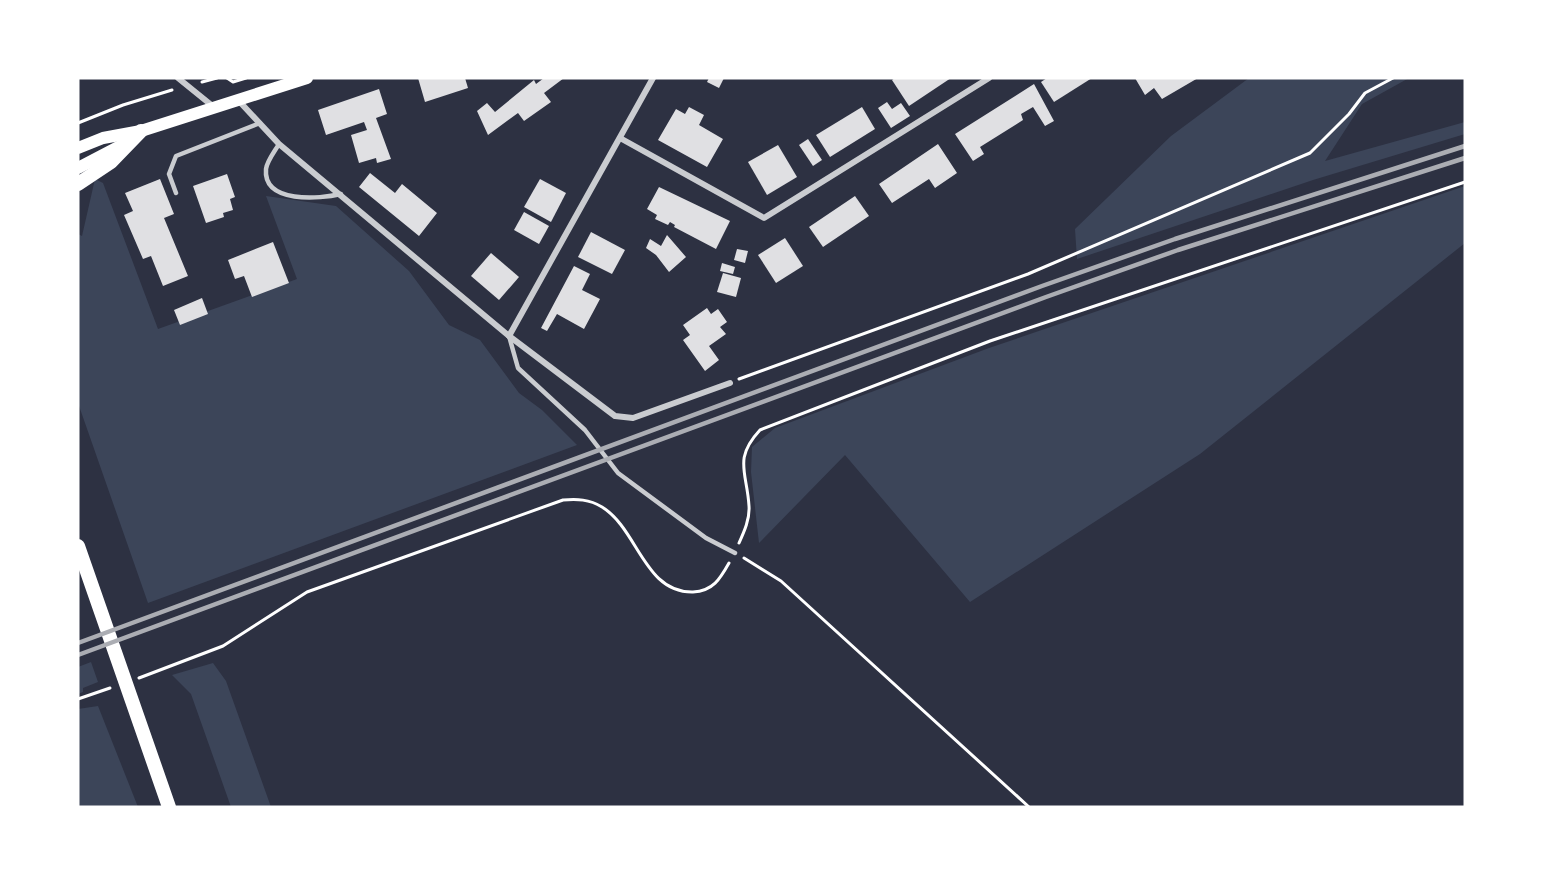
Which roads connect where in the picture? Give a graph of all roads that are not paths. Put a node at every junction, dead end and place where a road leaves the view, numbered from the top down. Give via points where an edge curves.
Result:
1 (178, 78) edge
2 (307, 78) edge
3 (653, 78) edge
4 (989, 78) edge
5 (238, 100) junction
6 (215, 108) junction
7 (260, 123) junction
8 (141, 131) junction
9 (621, 138) junction
10 (279, 144) junction
11 (78, 148) edge
12 (78, 168) edge
13 (78, 184) edge
14 (176, 193) dead end
15 (340, 194) junction
16 (509, 336) junction
17 (730, 383) road end
18 (78, 546) edge
19 (735, 553) road end
20 (169, 807) edge

1 - 6 street
2 - 5 main road
3 - 9 street
4 - 9 street via 764,218
5 - 6 main road
5 - 7 street
6 - 8 main road
7 - 10 street
7 - 14 lane via 176,156 169,174
8 - 11 main road via 103,138
8 - 12 main road via 110,153
8 - 13 main road via 111,162
9 - 16 street
10 - 15 street
10 - 15 lane via 266,166 271,186 285,195 320,200
15 - 16 street
16 - 17 street via 615,416 633,418
16 - 19 lane via 518,368 585,430 618,473 706,538
18 - 20 main road

